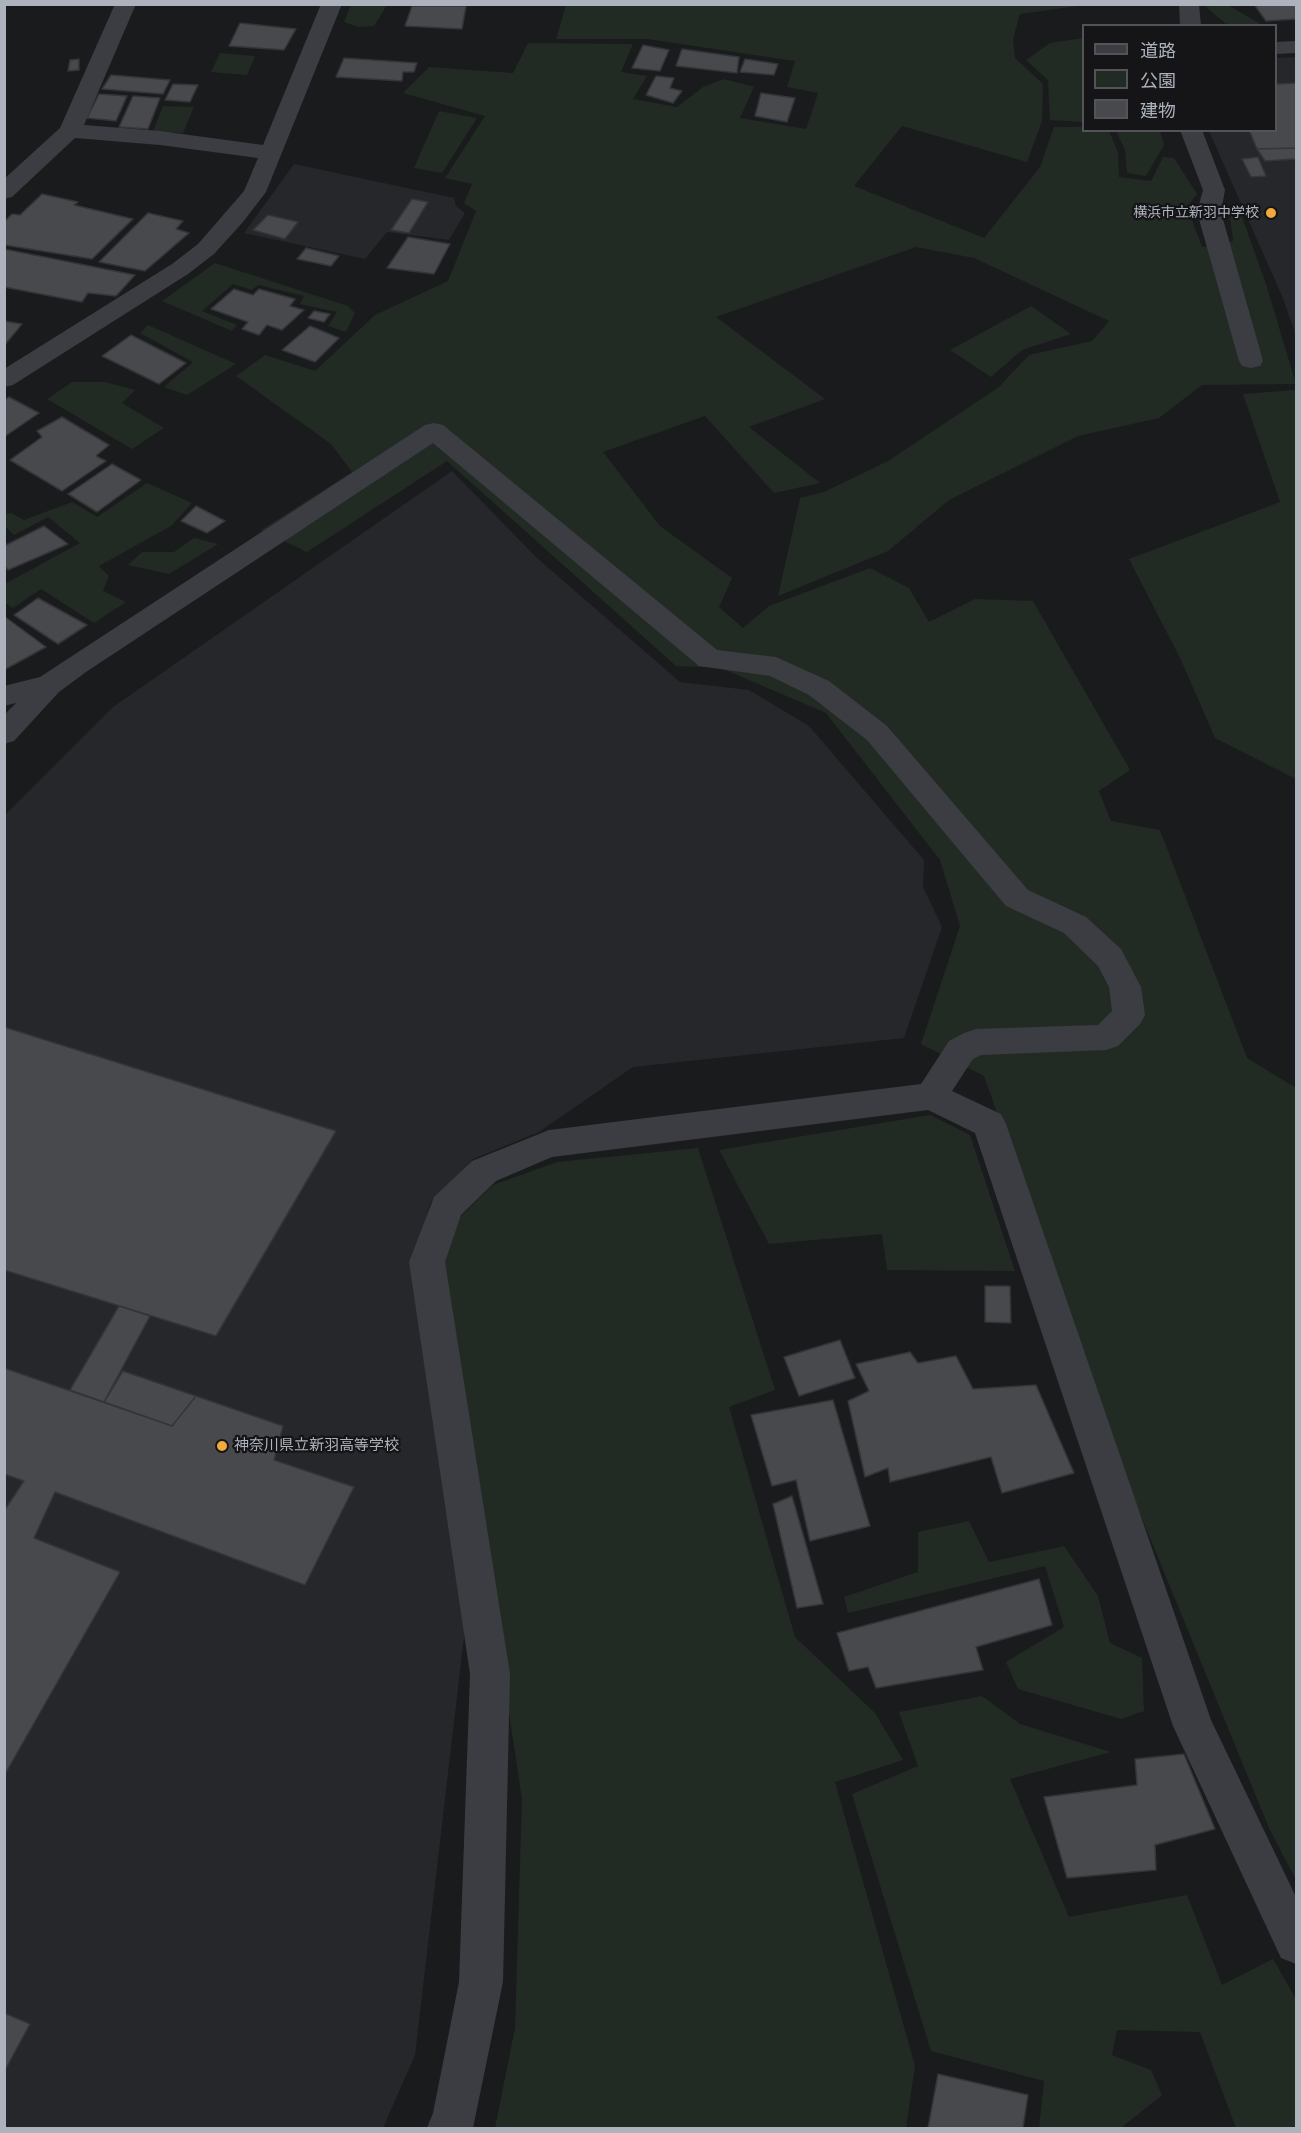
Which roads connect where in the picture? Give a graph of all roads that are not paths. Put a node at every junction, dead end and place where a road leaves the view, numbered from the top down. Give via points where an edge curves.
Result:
1 (126, 4) edge
2 (332, 4) edge
3 (1189, 4) edge
4 (1191, 24) edge
5 (1296, 47) edge
6 (1277, 48) edge
7 (70, 131) junction
8 (1192, 132) edge
9 (270, 153) junction
10 (4, 192) edge
11 (1251, 361) dead end
12 (4, 380) edge
13 (49, 685) junction
14 (4, 696) edge
15 (4, 734) edge
16 (931, 1096) junction
17 (1296, 1943) edge
18 (449, 2128) edge

1 - 7 street
2 - 9 street
3 - 4 street
5 - 6 street
7 - 9 street
7 - 10 street
8 - 11 street via 1214,190 1209,212
9 - 12 street via 255,192 206,249
13 - 14 street
13 - 15 street
13 - 16 street via 434,431 709,659 776,667 819,688 877,734 1017,898 1075,926 1110,958 1125,987 1129,1015 1106,1037 976,1042 961,1050
16 - 17 street via 989,1124 1193,1726
16 - 18 street via 549,1144 484,1171 446,1207 426,1262 490,1674 481,1982

